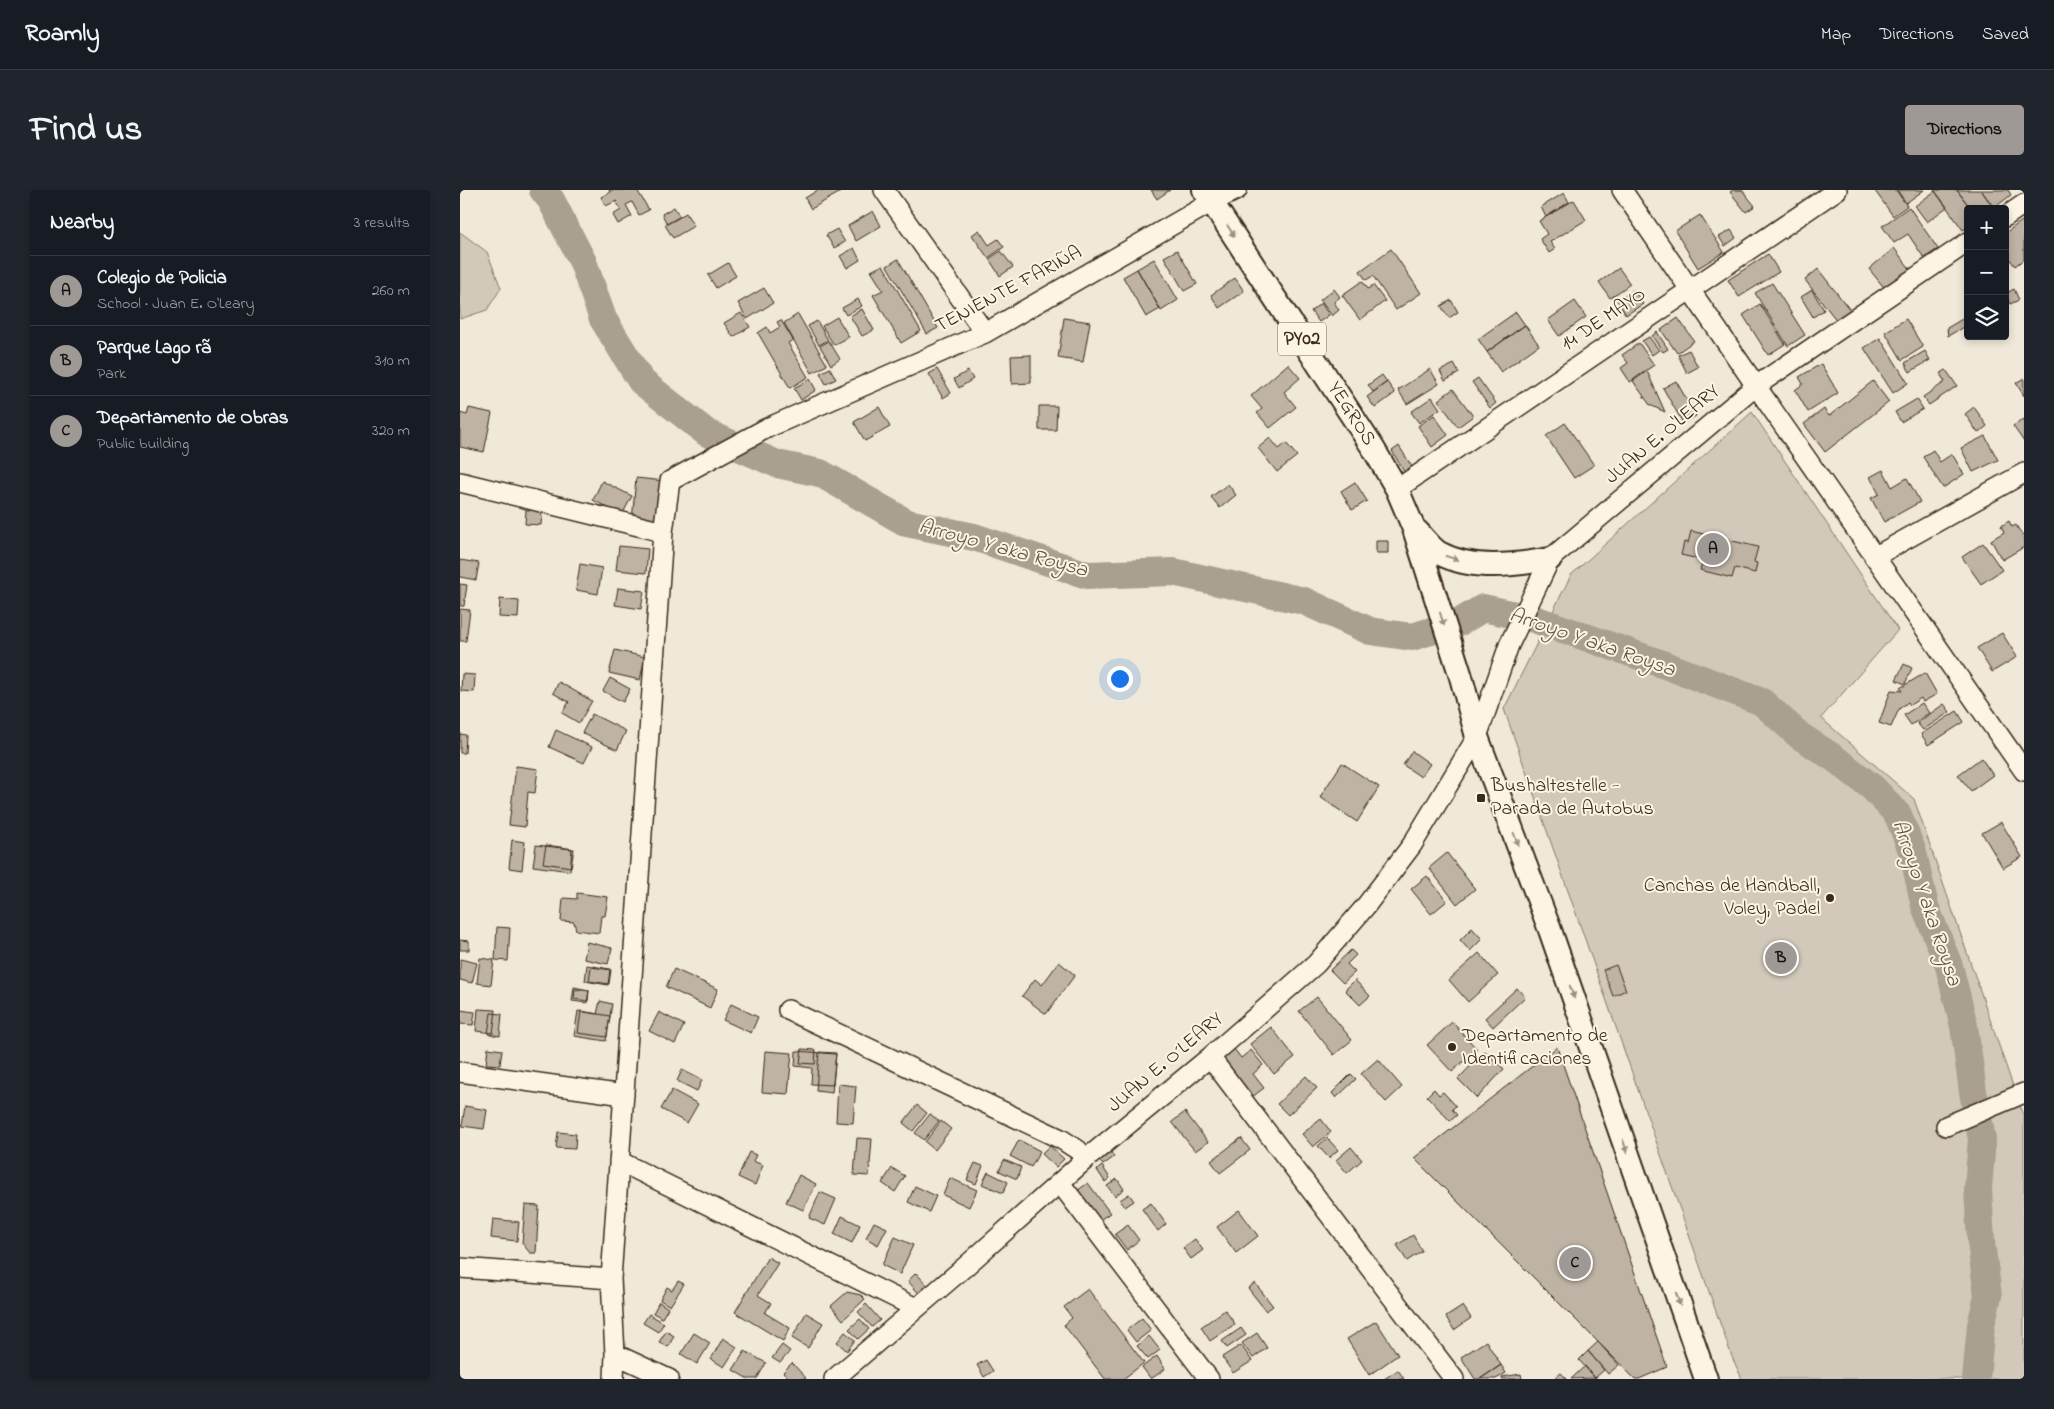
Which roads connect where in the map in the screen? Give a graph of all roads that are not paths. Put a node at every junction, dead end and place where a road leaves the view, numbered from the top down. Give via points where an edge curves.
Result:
1 (884, 190) edge
2 (1237, 190) edge
3 (1622, 190) edge
4 (1837, 190) edge
5 (1208, 196) edge
6 (2024, 204) edge
7 (2009, 214) edge
8 (1964, 245) edge
9 (1690, 288) junction
10 (985, 333) junction
11 (1756, 386) junction
12 (2024, 473) edge
13 (460, 482) edge
14 (1397, 489) junction
15 (1414, 529) junction
16 (663, 532) junction
17 (1874, 557) junction
18 (1550, 559) junction
19 (1477, 738) junction
20 (2024, 771) edge
21 (788, 1010) dead end
22 (1210, 1057) junction
23 (460, 1072) edge
24 (2024, 1093) edge
25 (624, 1095) junction
26 (1946, 1126) dead end
27 (1086, 1159) junction
28 (619, 1161) junction
29 (1060, 1183) junction
30 (460, 1268) edge
31 (611, 1279) junction
32 (916, 1308) junction
33 (615, 1354) junction
34 (1701, 1377) edge
35 (614, 1379) edge
36 (669, 1379) edge
37 (834, 1379) edge
38 (1209, 1379) edge
39 (1454, 1379) edge

1 - 10 street
2 - 5 street, TENIENTE FARIÑA
3 - 9 street
4 - 9 street, 14 DE MAYO
5 - 10 street, TENIENTE FARIÑA
5 -> 14 main road, YEGROS / PY02
6 - 7 street
8 - 11 street, JUAN E. O'LEARY
9 - 11 street
9 - 14 street, 14 DE MAYO
10 - 16 street, TENIENTE FARIÑA via 767,428 670,481
11 - 17 street
11 - 18 street, JUAN E. O'LEARY
12 - 17 street
13 - 16 street
14 - 15 main road, YEGROS / PY02
15 -> 18 main road via 1437,552 1452,558 1505,565
15 -> 19 main road, YEGROS / PY02
16 - 25 street
17 - 20 street
18 - 19 street, JUAN E. O'LEARY via 1509,645
19 - 22 street, JUAN E. O´LEARY via 1412,845 1365,906 1316,964
19 -> 34 main road, PY02 via 1553,939
21 - 27 street via 1061,1140
22 - 27 street, JUAN E. O´LEARY
22 - 39 street
23 - 25 street
24 - 26 street
25 - 28 street
27 - 29 street, JUAN E. O´LEARY
28 - 31 street
28 - 32 street
29 - 32 street, JUAN E. O´LEARY
29 - 38 street
30 - 31 street
31 - 33 street
32 - 37 street, JUAN E. O´LEARY
33 - 35 street
33 - 36 street

